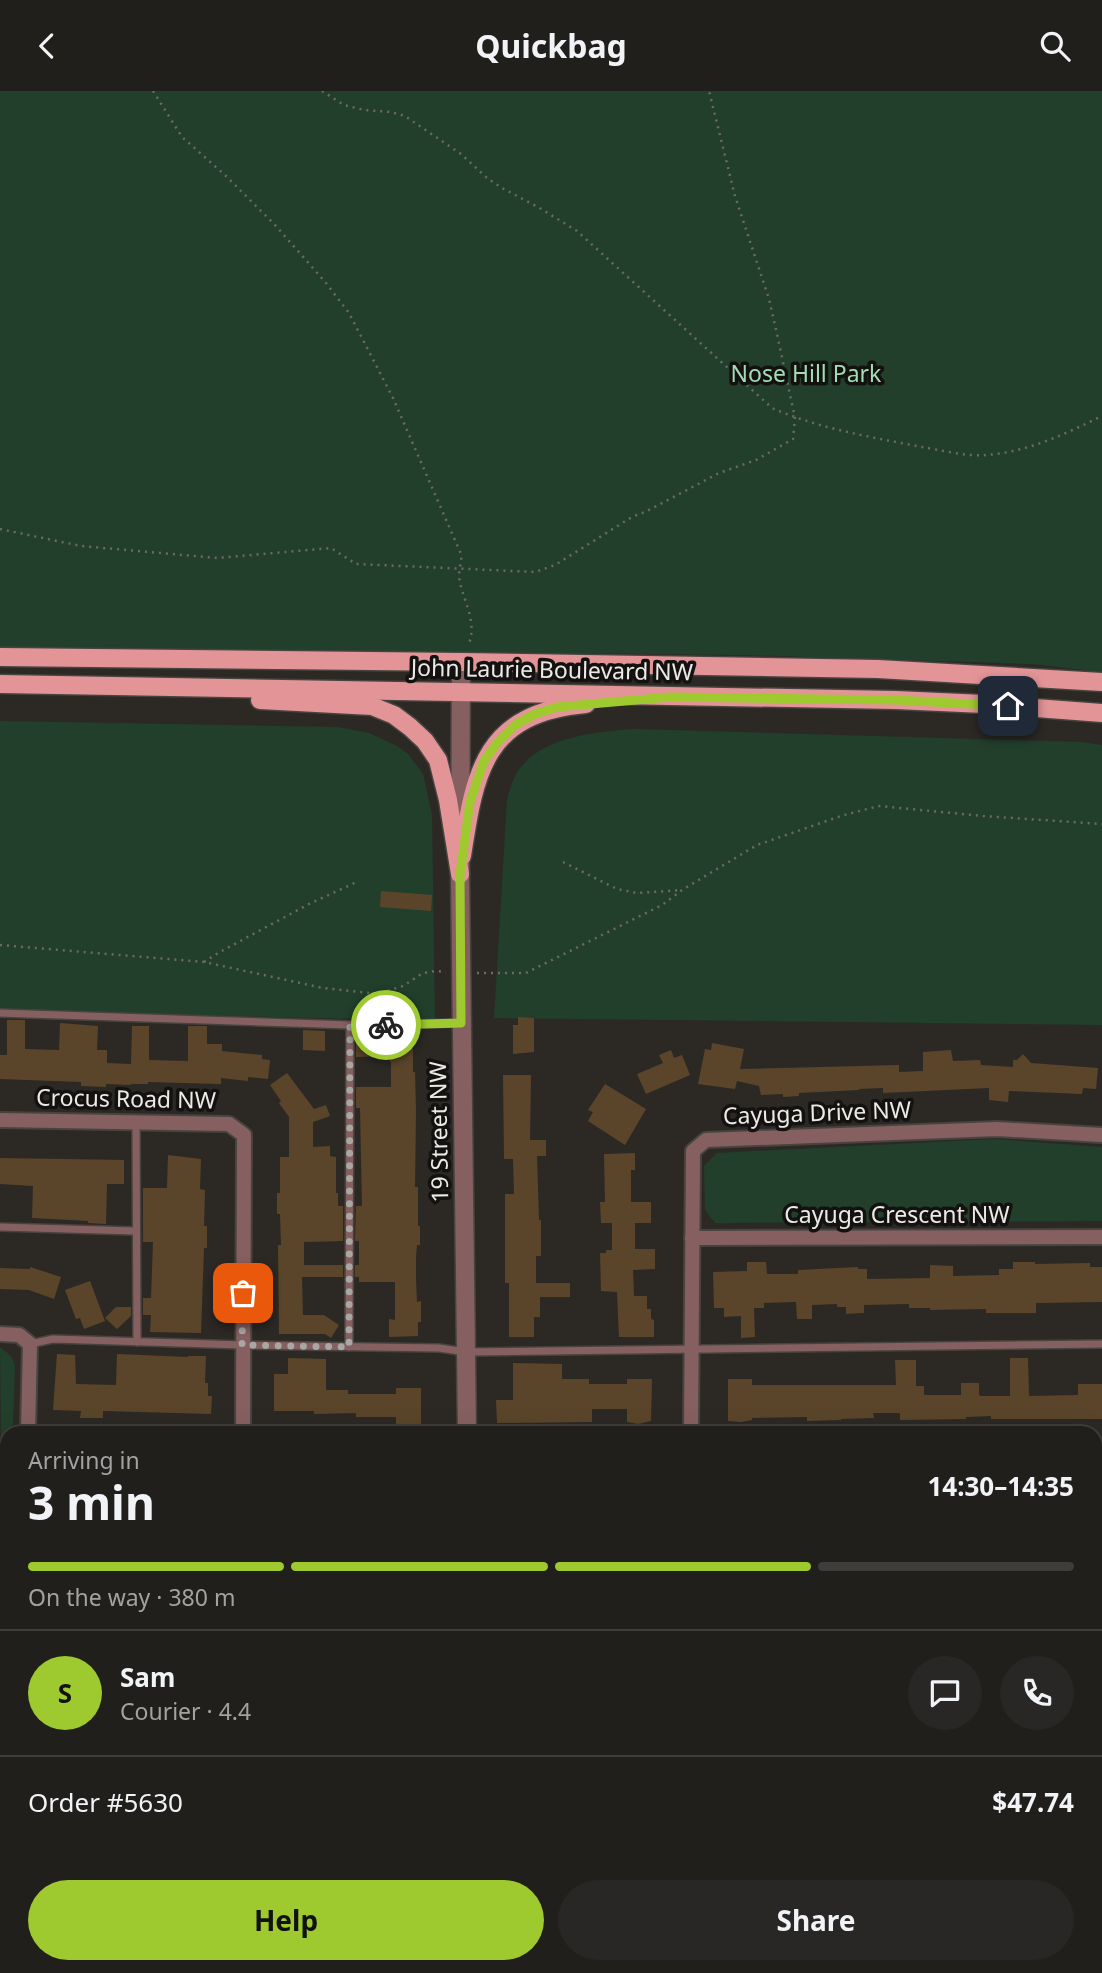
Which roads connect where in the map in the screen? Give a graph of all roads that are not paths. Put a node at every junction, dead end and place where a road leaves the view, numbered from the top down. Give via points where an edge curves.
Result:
1 (0, 657) edge
2 (461, 662) junction
3 (1102, 682) edge
4 (0, 684) edge
5 (84, 685) junction
6 (460, 692) junction
7 (670, 697) junction
8 (1102, 713) edge
9 (460, 874) junction
10 (0, 1013) edge
11 (461, 1023) junction
12 (350, 1025) junction
13 (0, 1120) edge
14 (136, 1123) junction
15 (1102, 1135) edge
16 (0, 1227) edge
17 (135, 1231) junction
18 (1102, 1237) edge
19 (692, 1238) junction
20 (0, 1334) edge
21 (136, 1342) junction
22 (30, 1344) junction
23 (1102, 1344) edge
24 (242, 1345) junction
25 (349, 1347) junction
26 (692, 1349) junction
27 (466, 1352) junction
28 (28, 1426) edge
29 (243, 1426) edge
30 (467, 1426) edge
31 (691, 1426) edge

1 - 2 main road, John Laurie Boulevard NW
2 - 3 main road, John Laurie Boulevard NW via 878,669
2 - 6 street, 19 Street NW
4 - 5 main road, John Laurie Boulevard NW
5 - 6 main road, John Laurie Boulevard NW
5 - 9 main road via 156,695 372,706 394,715 425,741 438,760
6 - 7 main road, John Laurie Boulevard NW
6 - 9 street, 19 Street NW
7 - 8 main road, John Laurie Boulevard NW via 896,700
7 - 9 main road via 557,707 515,725 484,761 470,802
9 - 11 street, 19 Street NW
10 - 12 lane
11 - 12 lane
11 - 27 street, 19 Street NW
12 - 25 lane
13 - 14 street, Crocus Road NW
14 - 17 lane
14 - 24 street, Crocus Road NW via 229,1124 244,1136
15 - 19 street, Cayuga Drive NW via 997,1129 706,1140 693,1151
16 - 17 lane
17 - 21 lane
18 - 19 street, Cayuga Crescent NW
19 - 26 street, Cayuga Drive NW
20 - 22 street via 19,1335
21 - 22 lane via 53,1339
21 - 24 lane
22 - 28 street
23 - 26 lane
24 - 25 lane
24 - 29 street, Crocus Road NW
25 - 27 lane
26 - 27 lane
26 - 31 street, Cayuga Drive NW
27 - 30 street, 19 Street NW

